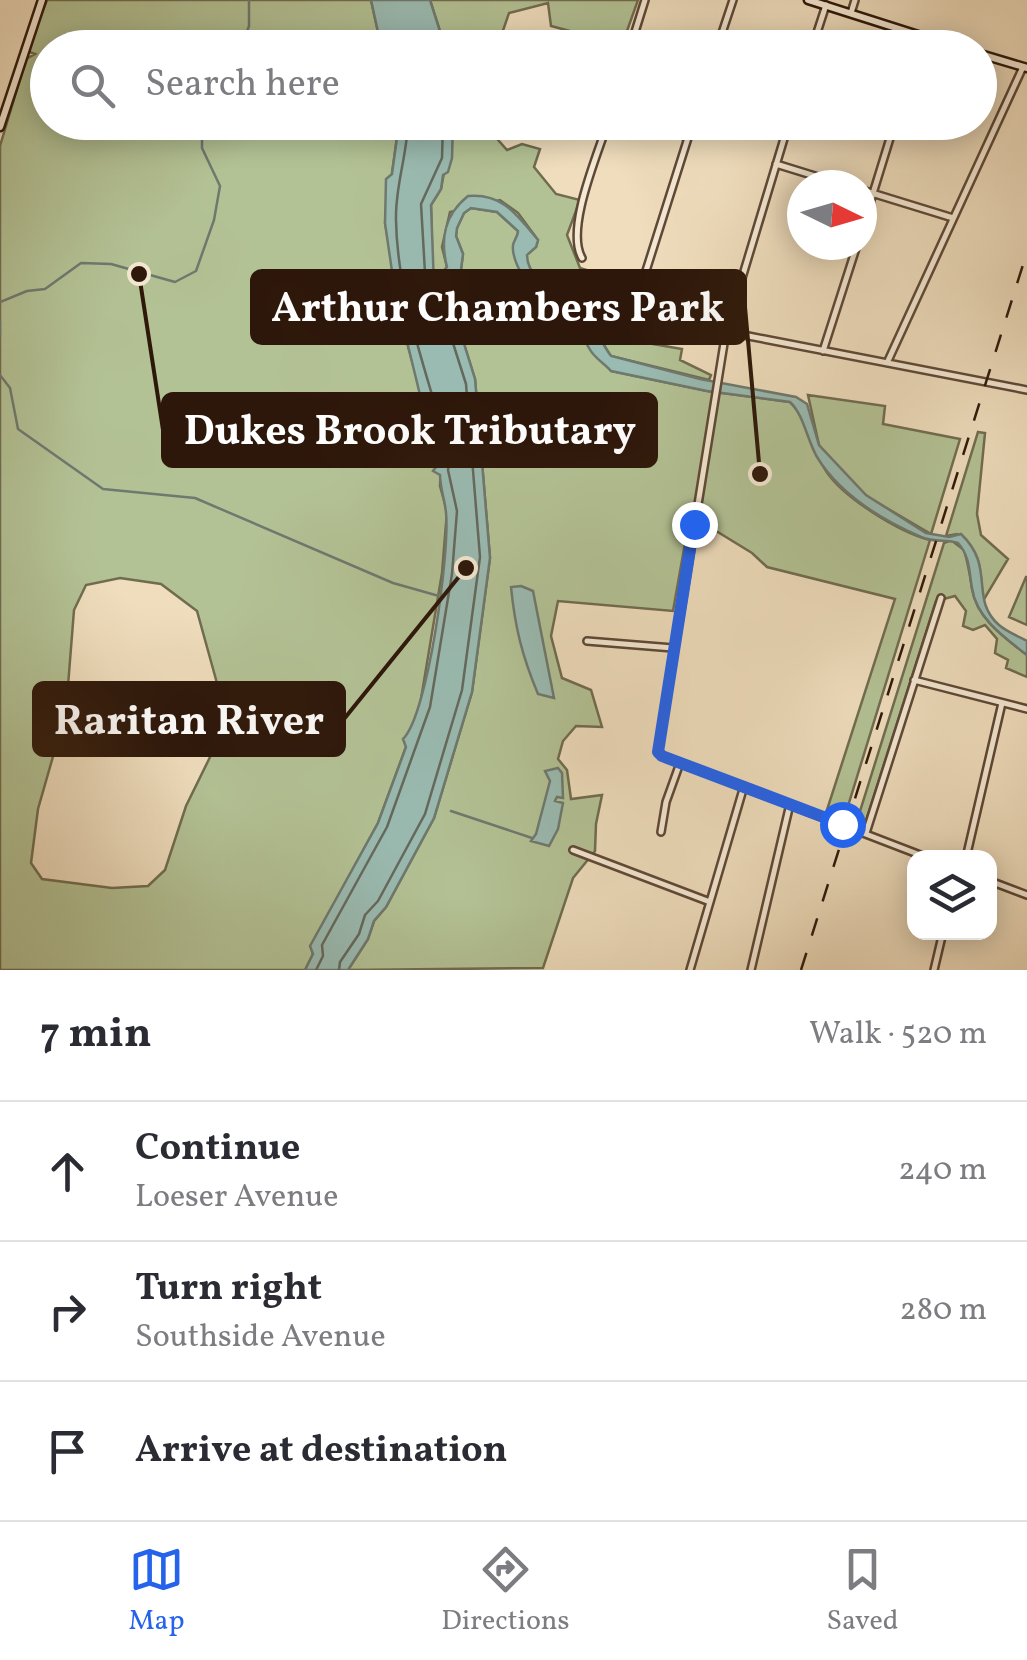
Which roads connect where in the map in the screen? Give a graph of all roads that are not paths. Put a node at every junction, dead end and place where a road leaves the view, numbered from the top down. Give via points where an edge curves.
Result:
1 (42, 0) edge
2 (646, 0) edge
3 (732, 0) edge
4 (808, 0) edge
5 (855, 0) edge
6 (826, 6) junction
7 (851, 13) junction
8 (32, 30) edge
9 (636, 30) edge
10 (723, 30) edge
11 (818, 30) edge
12 (905, 30) edge
13 (30, 36) edge
14 (997, 59) edge
15 (1025, 68) edge
16 (997, 126) edge
17 (0, 127) edge
18 (603, 140) edge
19 (687, 140) edge
20 (783, 140) edge
21 (889, 140) edge
22 (990, 140) edge
23 (776, 164) junction
24 (795, 170) edge
25 (877, 180) edge
26 (877, 195) edge
27 (953, 218) junction
28 (582, 258) dead end
29 (853, 260) edge
30 (726, 331) junction
31 (823, 351) junction
32 (886, 363) junction
33 (1027, 390) edge
34 (940, 598) dead end
35 (587, 641) dead end
36 (672, 648) junction
37 (914, 680) junction
38 (1002, 703) junction
39 (1027, 709) edge
40 (680, 762) junction
41 (744, 786) junction
42 (790, 804) junction
43 (662, 832) dead end
44 (866, 833) junction
45 (573, 850) dead end
46 (908, 850) edge
47 (968, 850) edge
48 (997, 884) edge
49 (1027, 895) edge
50 (710, 902) junction
51 (941, 940) edge
52 (690, 970) edge
53 (751, 970) edge
54 (934, 970) edge

1 - 8 street
2 - 9 street
3 - 10 street
4 - 6 street
5 - 7 street
6 - 7 street
6 - 11 street
7 - 12 street
13 - 17 street
14 - 15 street
15 - 16 street
18 - 28 street via 578,222
19 - 30 street via 639,298
20 - 23 street
21 - 25 street
22 - 27 street
23 - 24 street
23 - 30 street
26 - 27 street
27 - 32 street
29 - 31 street
30 - 31 street
30 - 36 street
31 - 32 street
32 - 33 street
34 - 37 street
35 - 36 street
36 - 40 street via 658,752
37 - 38 street
37 - 44 street
38 - 39 street
38 - 47 street
40 - 41 street
40 - 43 street
41 - 42 street
41 - 50 street
42 - 44 street
42 - 53 street
44 - 46 street
45 - 50 street
48 - 49 street
50 - 52 street
51 - 54 street

